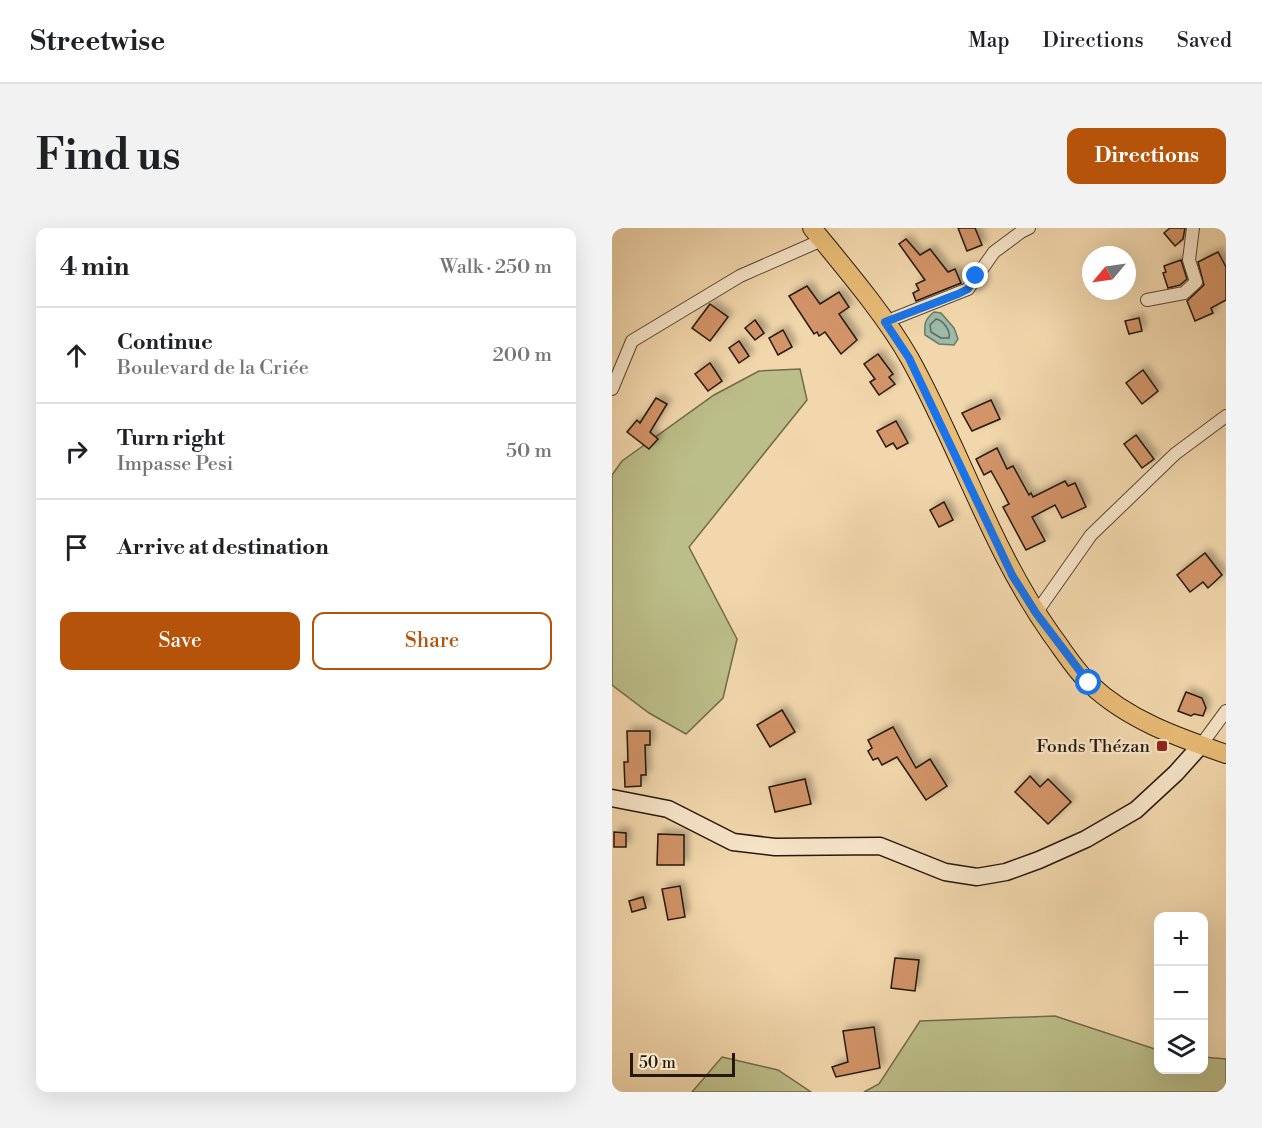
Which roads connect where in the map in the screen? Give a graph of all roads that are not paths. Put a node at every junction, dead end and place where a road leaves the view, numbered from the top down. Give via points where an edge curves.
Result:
1 (1029, 228) edge
2 (1193, 228) edge
3 (817, 234) edge
4 (1147, 300) dead end
5 (885, 322) junction
6 (612, 389) edge
7 (1226, 416) edge
8 (1036, 613) junction
9 (1226, 711) edge
10 (1201, 745) junction
11 (1226, 754) edge
12 (612, 798) edge

1 - 5 street via 994,252 968,289
2 - 4 street via 1189,260 1196,282 1184,293
3 - 5 main road
3 - 6 street via 633,341
5 - 8 main road via 909,358 1012,575
7 - 8 street via 1167,462 1091,536
8 - 10 main road via 1089,683 1110,700 1147,724
9 - 10 street
10 - 11 main road
10 - 12 street via 1136,810 1039,860 977,877 945,872 880,846 733,842 668,809

